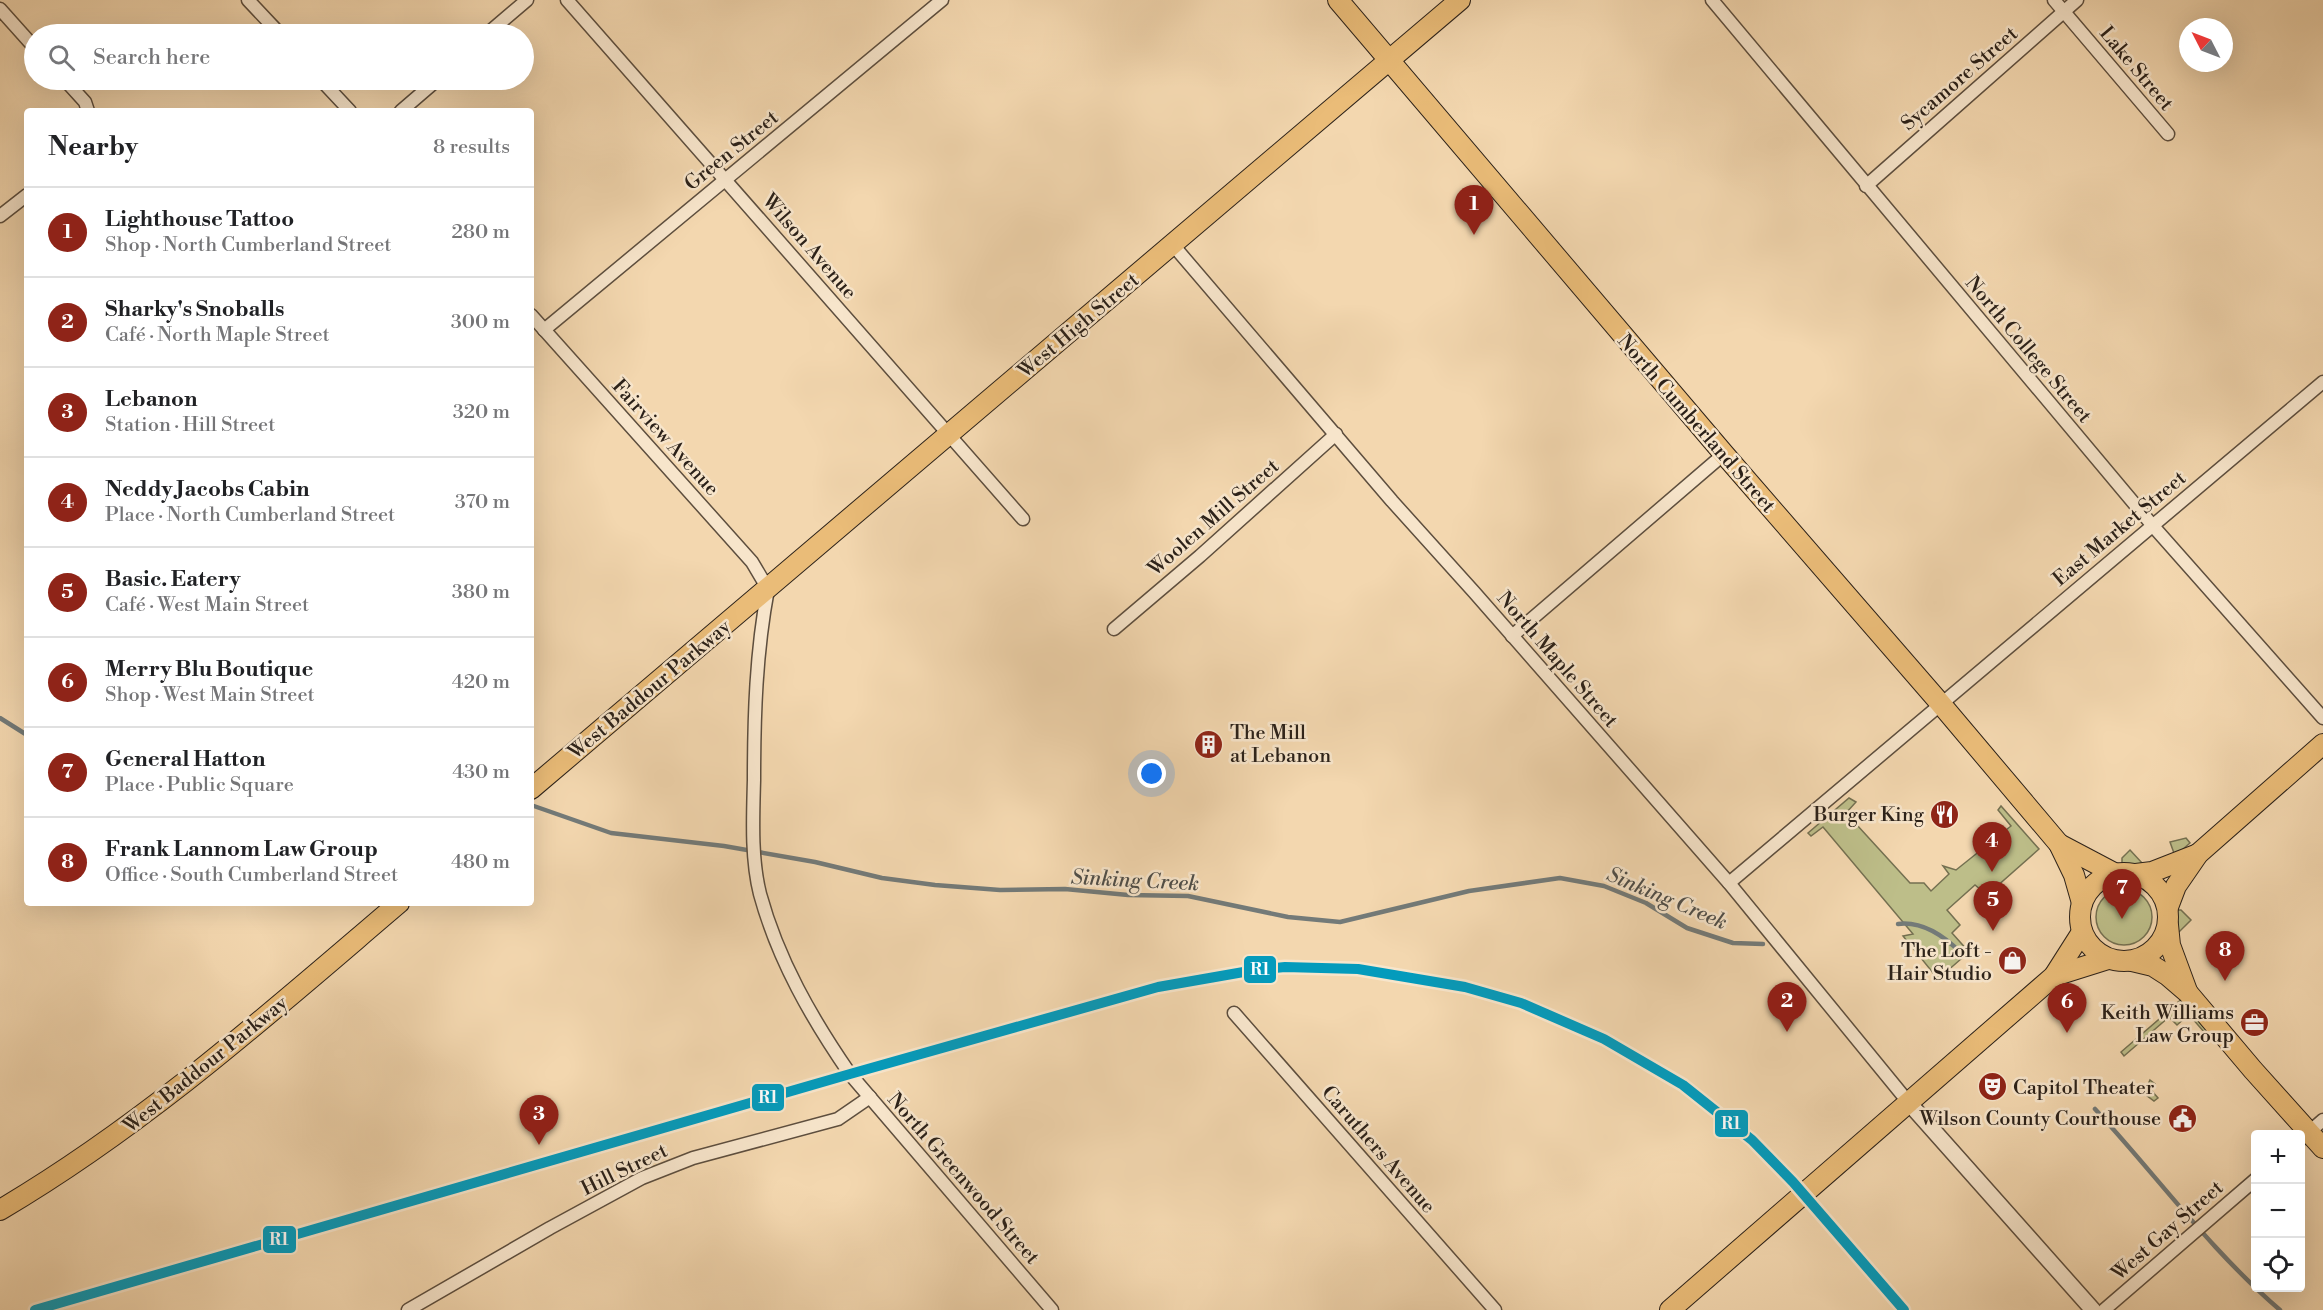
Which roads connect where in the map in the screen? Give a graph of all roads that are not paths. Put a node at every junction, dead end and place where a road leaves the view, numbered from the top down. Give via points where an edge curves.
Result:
1 (248, 0) edge
2 (527, 0) edge
3 (567, 0) edge
4 (942, 0) edge
5 (1338, 0) edge
6 (1460, 0) edge
7 (1712, 0) edge
8 (2054, 0) edge
9 (2077, 0) edge
10 (0, 9) edge
11 (2064, 12) junction
12 (271, 24) edge
13 (499, 24) edge
14 (24, 36) edge
15 (1387, 60) junction
16 (74, 90) edge
17 (330, 90) edge
18 (425, 90) edge
19 (87, 108) edge
20 (347, 108) edge
21 (404, 108) edge
22 (2168, 134) dead end
23 (726, 180) junction
24 (1866, 186) junction
25 (24, 197) edge
26 (0, 216) edge
27 (1173, 244) junction
28 (534, 318) edge
29 (544, 330) junction
30 (2323, 382) edge
31 (1336, 434) junction
32 (950, 435) junction
33 (1724, 454) junction
34 (1023, 519) dead end
35 (2153, 526) junction
36 (768, 589) junction
37 (1114, 629) dead end
38 (1512, 636) junction
39 (1940, 703) junction
40 (2323, 718) edge
41 (2323, 744) edge
42 (537, 784) edge
43 (2059, 844) junction
44 (2199, 854) junction
45 (2114, 873) junction
46 (2136, 874) junction
47 (1729, 883) junction
48 (2082, 903) junction
49 (395, 906) edge
50 (2168, 916) junction
51 (2082, 932) junction
52 (2108, 959) junction
53 (2132, 961) junction
54 (2054, 976) junction
55 (2188, 993) junction
56 (1234, 1013) dead end
57 (870, 1097) junction
58 (1909, 1102) junction
59 (2311, 1131) edge
60 (2323, 1148) edge
61 (2251, 1183) edge
62 (0, 1210) edge
63 (408, 1310) edge
64 (1052, 1310) edge
65 (1495, 1310) edge
66 (1670, 1310) edge
67 (2093, 1310) edge
68 (2104, 1310) edge

1 - 12 street
2 - 13 street
3 - 23 street, Wilson Avenue
4 - 23 street, Green Street
5 - 15 main road, North Cumberland Street
6 - 15 main road, West High Street
7 - 24 street, North College Street
8 - 11 street, Lake Street
9 - 11 street, Sycamore Street
10 - 14 street
11 - 22 street, Lake Street
11 - 24 street, Sycamore Street
15 - 27 main road, West High Street
15 - 33 main road, North Cumberland Street
16 - 19 street
17 - 20 street
18 - 21 street
23 - 29 street, Green Street
23 - 32 street, Wilson Avenue
24 - 35 street, North College Street
25 - 26 street
27 - 31 street, North Maple Street
27 - 32 main road, West High Street
28 - 29 street, Fairview Avenue
29 - 36 street, Fairview Avenue via 752,562
30 - 35 street, East Market Street
31 - 37 street, Woolen Mill Street
31 - 38 street, North Maple Street
32 - 34 street, Wilson Avenue
32 - 36 main road, West High Street
33 - 38 street
33 - 39 main road, North Cumberland Street
35 - 39 street, East Market Street
35 - 40 street, North College Street
36 - 42 main road, West Baddour Parkway
36 - 57 street, North Greenwood Street via 760,632 753,831 760,894 797,988 834,1050
38 - 47 street, North Maple Street
39 - 43 main road, North Cumberland Street
39 - 47 street, East Market Street
41 - 44 main road
43 - 45 main road, North Cumberland Street
43 - 48 main road, North Cumberland Street
44 - 46 main road
44 - 50 main road via 2176,886
45 - 46 main road
45 - 48 main road via 2094,884
46 - 50 main road via 2159,890
47 - 58 street, North Maple Street
48 - 51 main road
49 - 62 main road, West Baddour Parkway via 190,1079 99,1146
50 - 53 main road via 2164,938 2144,957
50 - 55 main road via 2170,945
51 - 52 main road via 2092,949
51 - 54 main road
52 - 53 main road
52 - 54 main road
53 - 55 main road via 2152,966
54 - 58 main road
55 - 59 main road
56 - 65 street, Caruthers Avenue
57 - 63 street, Hill Street via 838,1119 693,1158 642,1178
57 - 64 street, North Greenwood Street
58 - 66 main road
58 - 67 street
59 - 60 main road
61 - 68 street, West Gay Street

